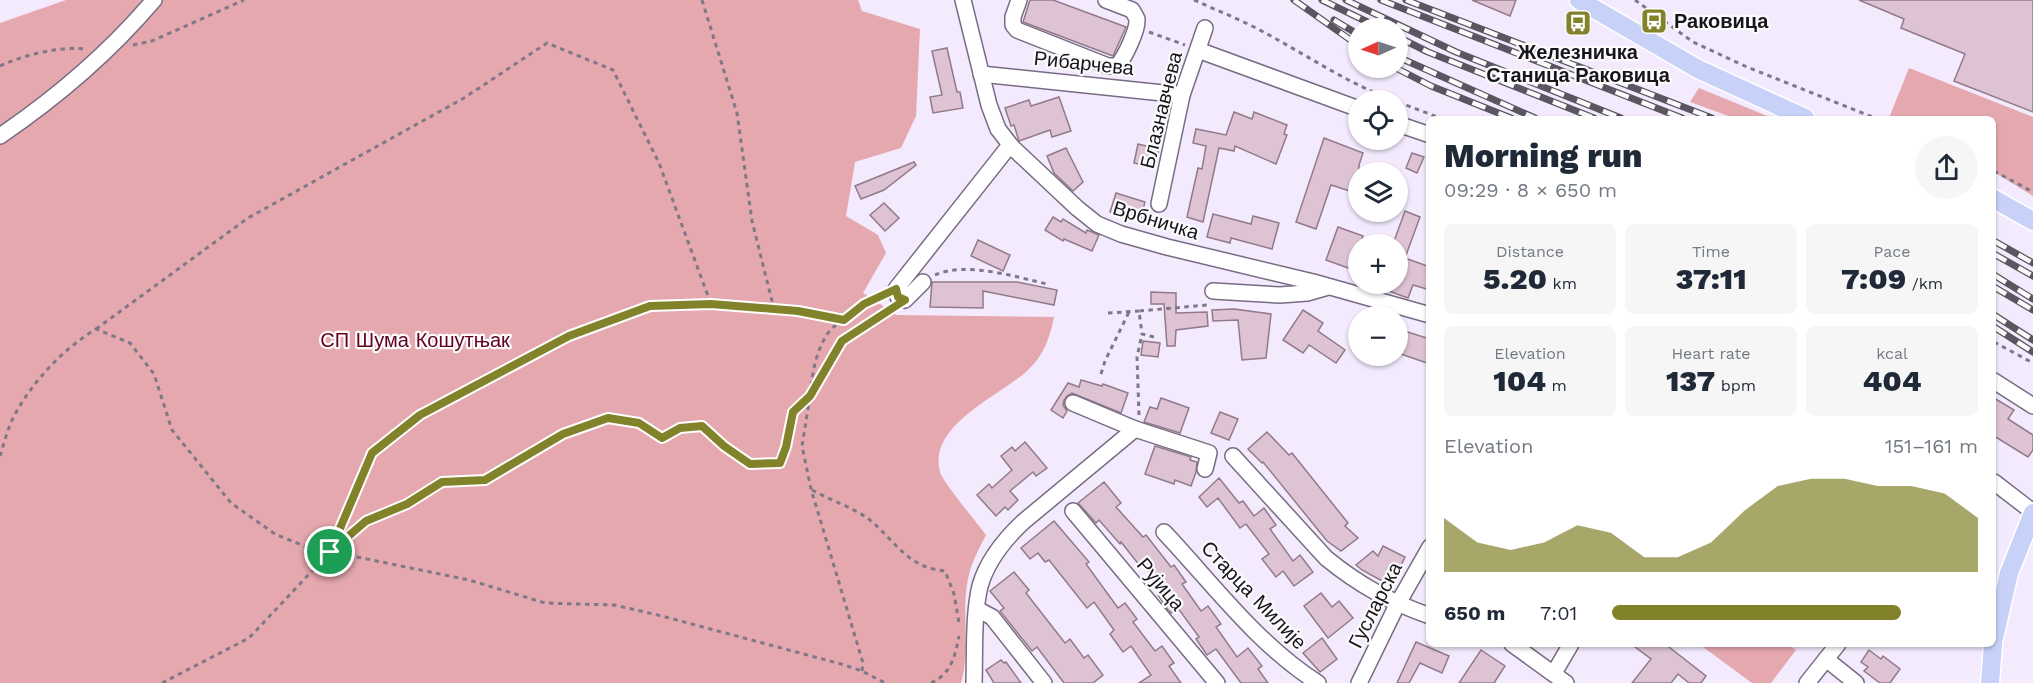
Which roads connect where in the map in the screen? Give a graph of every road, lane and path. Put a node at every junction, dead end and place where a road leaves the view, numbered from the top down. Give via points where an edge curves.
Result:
1 (154, 0) edge
2 (244, 0) edge
3 (702, 0) edge
4 (963, 0) edge
5 (1019, 0) edge
6 (1106, 0) edge
7 (1194, 0) edge
8 (1579, 0) edge
9 (1635, 0) edge
10 (1136, 27) junction
11 (1205, 28) dead end
12 (1198, 50) junction
13 (105, 52) junction
14 (0, 66) edge
15 (981, 74) junction
16 (1367, 90) edge
17 (1182, 95) junction
18 (1348, 105) edge
19 (1408, 106) edge
20 (1435, 116) edge
21 (1801, 116) edge
22 (1870, 116) edge
23 (1408, 127) edge
24 (1426, 134) edge
25 (0, 136) edge
26 (1010, 145) junction
27 (1996, 172) edge
28 (2033, 192) edge
29 (1996, 200) edge
30 (1159, 204) dead end
31 (2033, 221) edge
32 (923, 282) joint
33 (1047, 284) dead end
34 (1330, 287) junction
35 (900, 294) junction
36 (1211, 298) joint
37 (711, 304) junction
38 (774, 309) junction
39 (1139, 311) junction
40 (1129, 312) junction
41 (1108, 313) dead end
42 (1426, 314) edge
43 (844, 320) junction
44 (96, 329) junction
45 (1142, 334) junction
46 (1154, 337) dead end
47 (1996, 343) edge
48 (2033, 363) edge
49 (1101, 374) dead end
50 (1996, 382) edge
51 (810, 396) junction
52 (1073, 403) dead end
53 (2033, 406) edge
54 (1137, 422) junction
55 (0, 456) edge
56 (1233, 456) dead end
57 (1205, 469) dead end
58 (1996, 484) edge
59 (811, 489) junction
60 (1073, 511) dead end
61 (2033, 512) edge
62 (1164, 532) dead end
63 (330, 552) junction
64 (1426, 554) edge
65 (1397, 604) junction
66 (977, 609) junction
67 (1426, 615) edge
68 (1996, 628) edge
69 (1516, 647) edge
70 (1570, 647) edge
71 (1836, 647) edge
72 (1993, 647) edge
73 (1826, 659) junction
74 (862, 671) junction
75 (1560, 678) edge
76 (162, 683) edge
77 (885, 683) edge
78 (932, 683) edge
79 (975, 683) edge
80 (1044, 683) edge
81 (1216, 683) edge
82 (1318, 683) edge
83 (1359, 683) edge
84 (1807, 683) edge
85 (1856, 683) edge
86 (1990, 683) edge

1 - 13 street
2 - 13 path via 152,41
3 - 38 path via 737,113 752,221
4 - 15 street, Врбничка
5 - 10 street via 1013,17 1017,30 1108,66 1117,66 1123,60
6 - 10 street via 1132,10 1137,18
7 - 16 path via 1255,27
8 - 21 main road via 1698,69
9 - 22 path via 1693,42
10 - 12 path
11 - 12 street, Блазнавчева
12 - 17 street, Блазнавчева
12 - 18 street
13 - 14 path via 76,48 21,56
13 - 25 street via 60,94
15 - 17 street, Рибарчева
15 - 26 street, Врбничка via 992,118
17 - 30 street, Блазнавчева
19 - 20 path
23 - 24 street
26 - 34 street, Врбничка via 1077,208 1107,229
26 - 35 street
27 - 28 path
29 - 31 main road
32 - 33 path via 938,273 978,270
32 - 35 street
34 - 36 street via 1280,296
34 - 42 street, Врбничка
35 - 43 path via 864,304
35 - 51 path via 842,341
36 - 39 path
37 - 38 path
37 - 44 path via 659,163 613,70 548,43 464,98 248,218
37 - 63 path via 650,306 569,336 420,415 372,453
38 - 43 path
39 - 40 path
39 - 45 path
40 - 41 path
40 - 49 path
43 - 51 path via 827,334 813,366
44 - 55 path via 76,341 47,369 14,417
44 - 63 path via 130,343 154,374 172,430 231,503 275,534
45 - 46 path
45 - 54 path via 1137,357
47 - 48 path
50 - 53 street
51 - 59 path via 802,446
51 - 63 path via 793,412 780,463 750,464 702,426 680,428 662,438 639,423 608,418 563,434 485,480 442,482 407,504 366,521
52 - 54 street
54 - 57 street via 1209,453
54 - 66 street via 1008,537 980,586
56 - 65 street via 1326,558
58 - 61 street
59 - 74 path via 861,653
59 - 78 path via 866,518 918,563 945,572 959,611 960,630 953,663
60 - 81 street, Рујица
61 - 68 main road via 2003,591
62 - 82 street, Старца Милије via 1266,644
63 - 74 path via 469,580 545,603 624,607
63 - 76 path via 249,638
64 - 65 street, Гусларска
65 - 67 street
65 - 83 street, Гусларска
66 - 79 street
66 - 80 street via 992,617
69 - 75 street
70 - 75 street
71 - 73 street
72 - 86 main road
73 - 84 street
73 - 85 street
74 - 77 path

